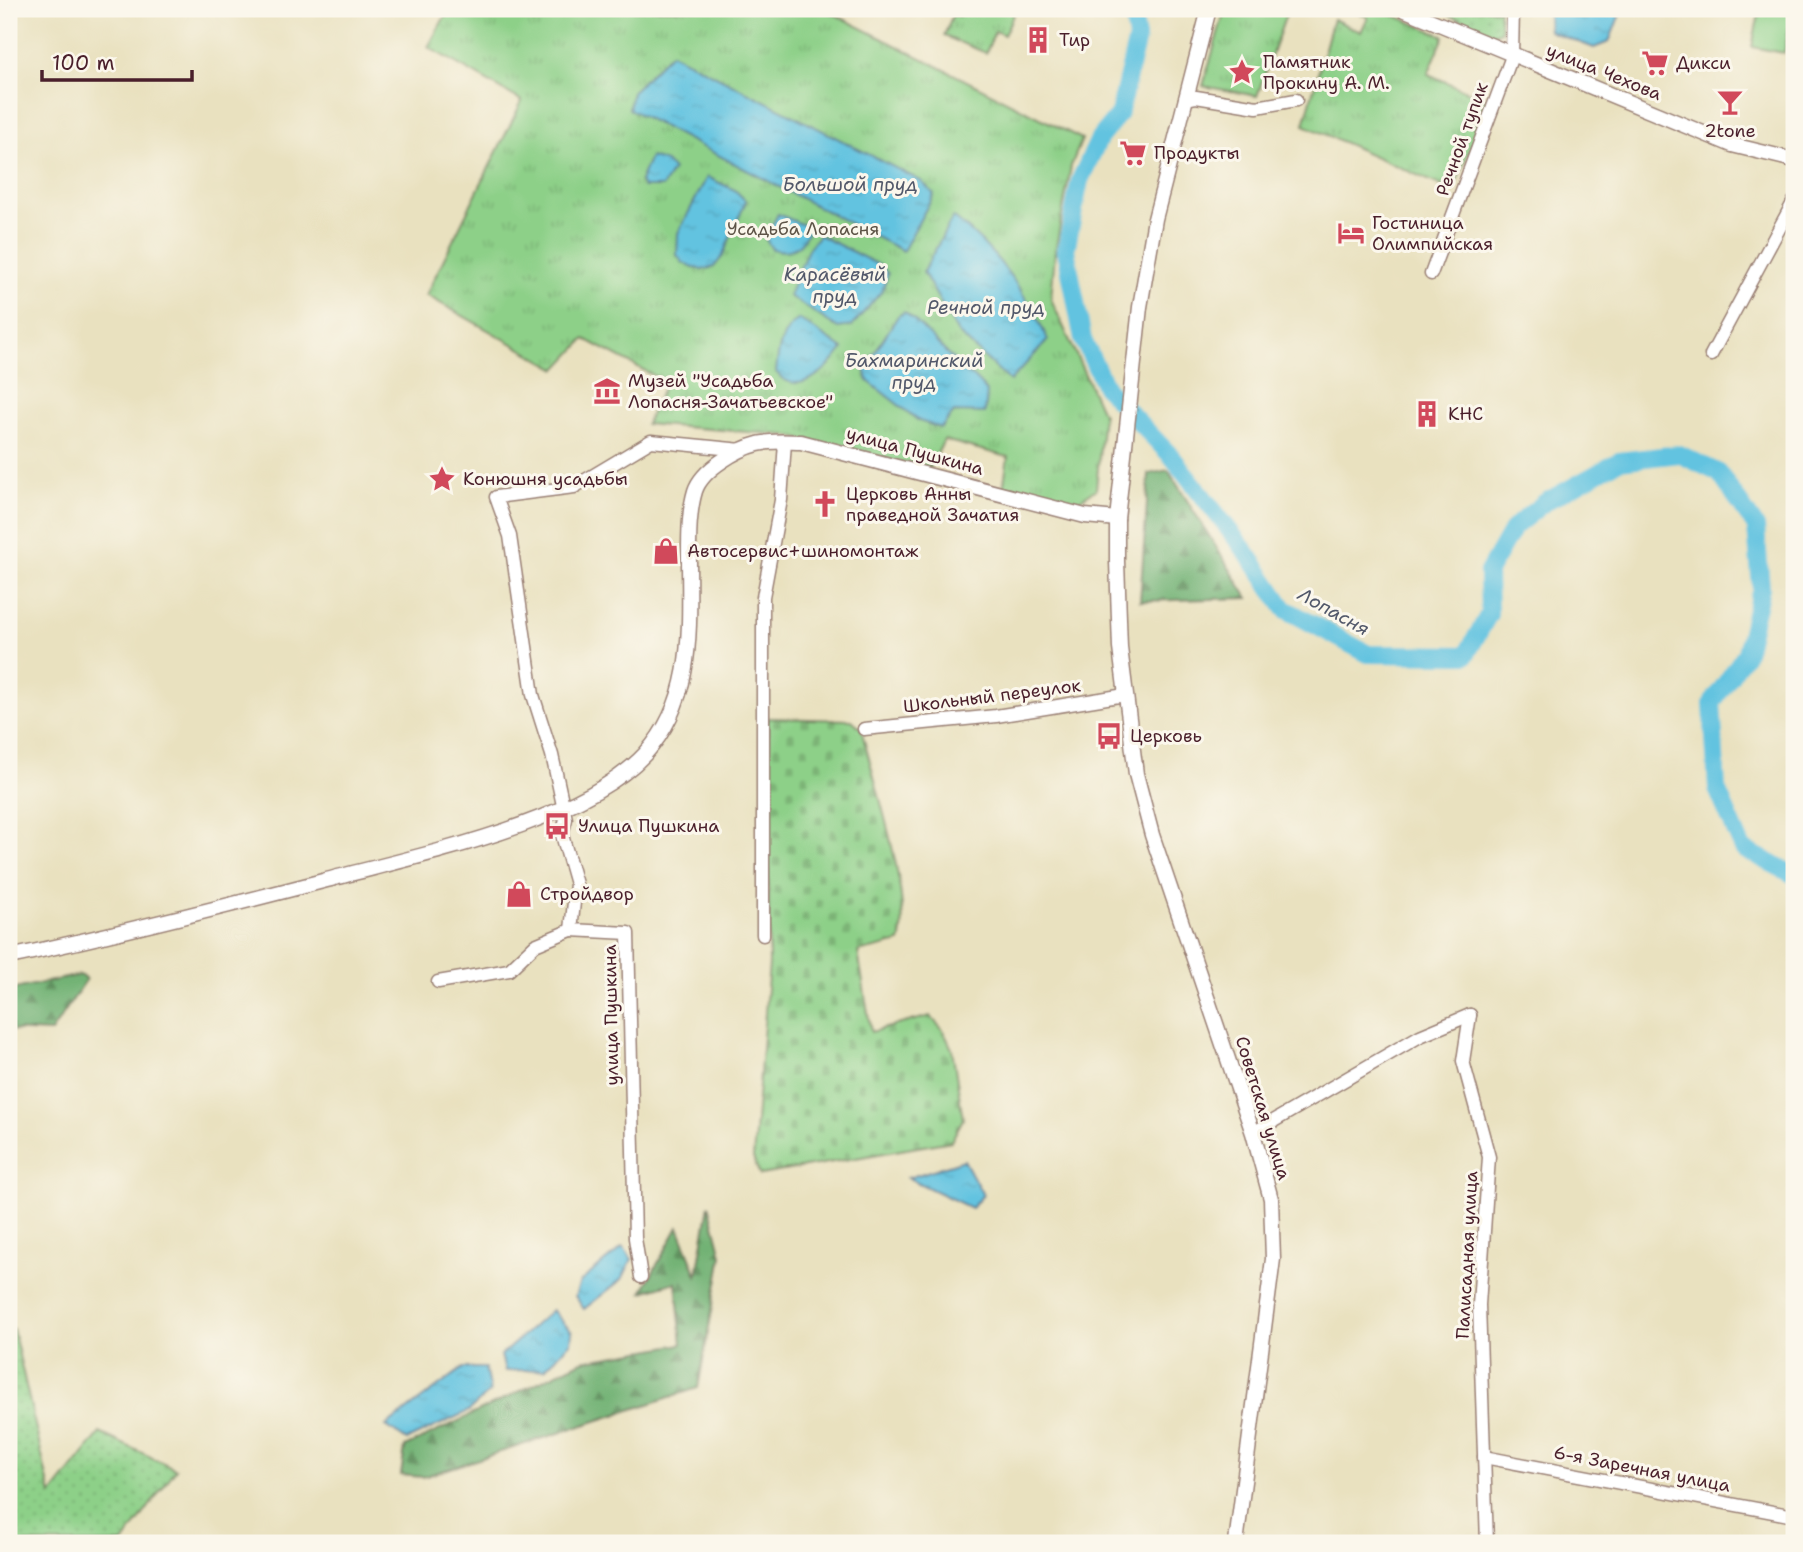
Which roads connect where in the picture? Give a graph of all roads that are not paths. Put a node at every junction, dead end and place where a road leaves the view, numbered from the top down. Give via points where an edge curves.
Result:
1 (1209, 9) edge
2 (1402, 9) edge
3 (1513, 9) edge
4 (1513, 56) junction
5 (1185, 99) junction
6 (1296, 100) dead end
7 (1794, 160) edge
8 (1794, 201) edge
9 (1431, 274) dead end
10 (1711, 355) dead end
11 (785, 442) junction
12 (742, 450) junction
13 (1117, 519) junction
14 (1125, 695) junction
15 (864, 729) dead end
16 (561, 810) junction
17 (571, 930) junction
18 (763, 935) dead end
19 (9, 957) edge
20 (438, 982) dead end
21 (1253, 1132) junction
22 (641, 1277) dead end
23 (1483, 1458) junction
24 (1794, 1516) edge
25 (1236, 1543) edge
26 (1487, 1543) edge

1 - 5 main road, Советская улица
2 - 4 main road, улица Чехова
3 - 4 street
4 - 7 main road, улица Чехова via 1732,145
4 - 9 street, Речной тупик
5 - 6 street via 1257,107
5 - 13 main road, Советская улица via 1155,219 1140,307
8 - 10 street
11 - 12 main road, улица Пушкина
11 - 13 main road, улица Пушкина via 905,467 1085,516
11 - 18 street via 781,500 763,597
12 - 16 main road, улица Пушкина via 715,467 695,488 689,531 689,651 682,692 667,725 645,754 614,782
12 - 16 street via 651,441 574,486 496,497 510,536 533,695 552,755
13 - 14 main road, Советская улица via 1119,648
14 - 15 street, Школьный переулок via 996,716
14 - 21 main road, Советская улица via 1136,774 1152,835
16 - 17 street via 566,819 562,835 576,884
16 - 19 main road, улица Пушкина via 425,854
17 - 20 street via 535,945 509,970
17 - 22 street, улица Пушкина via 628,933 635,1238
21 - 23 street, Палисадная улица via 1420,1037 1471,1015 1463,1061 1489,1157 1479,1305
21 - 25 main road, Советская улица via 1271,1199 1273,1259
23 - 24 street, 6-я Заречная улица
23 - 26 street, Палисадная улица

